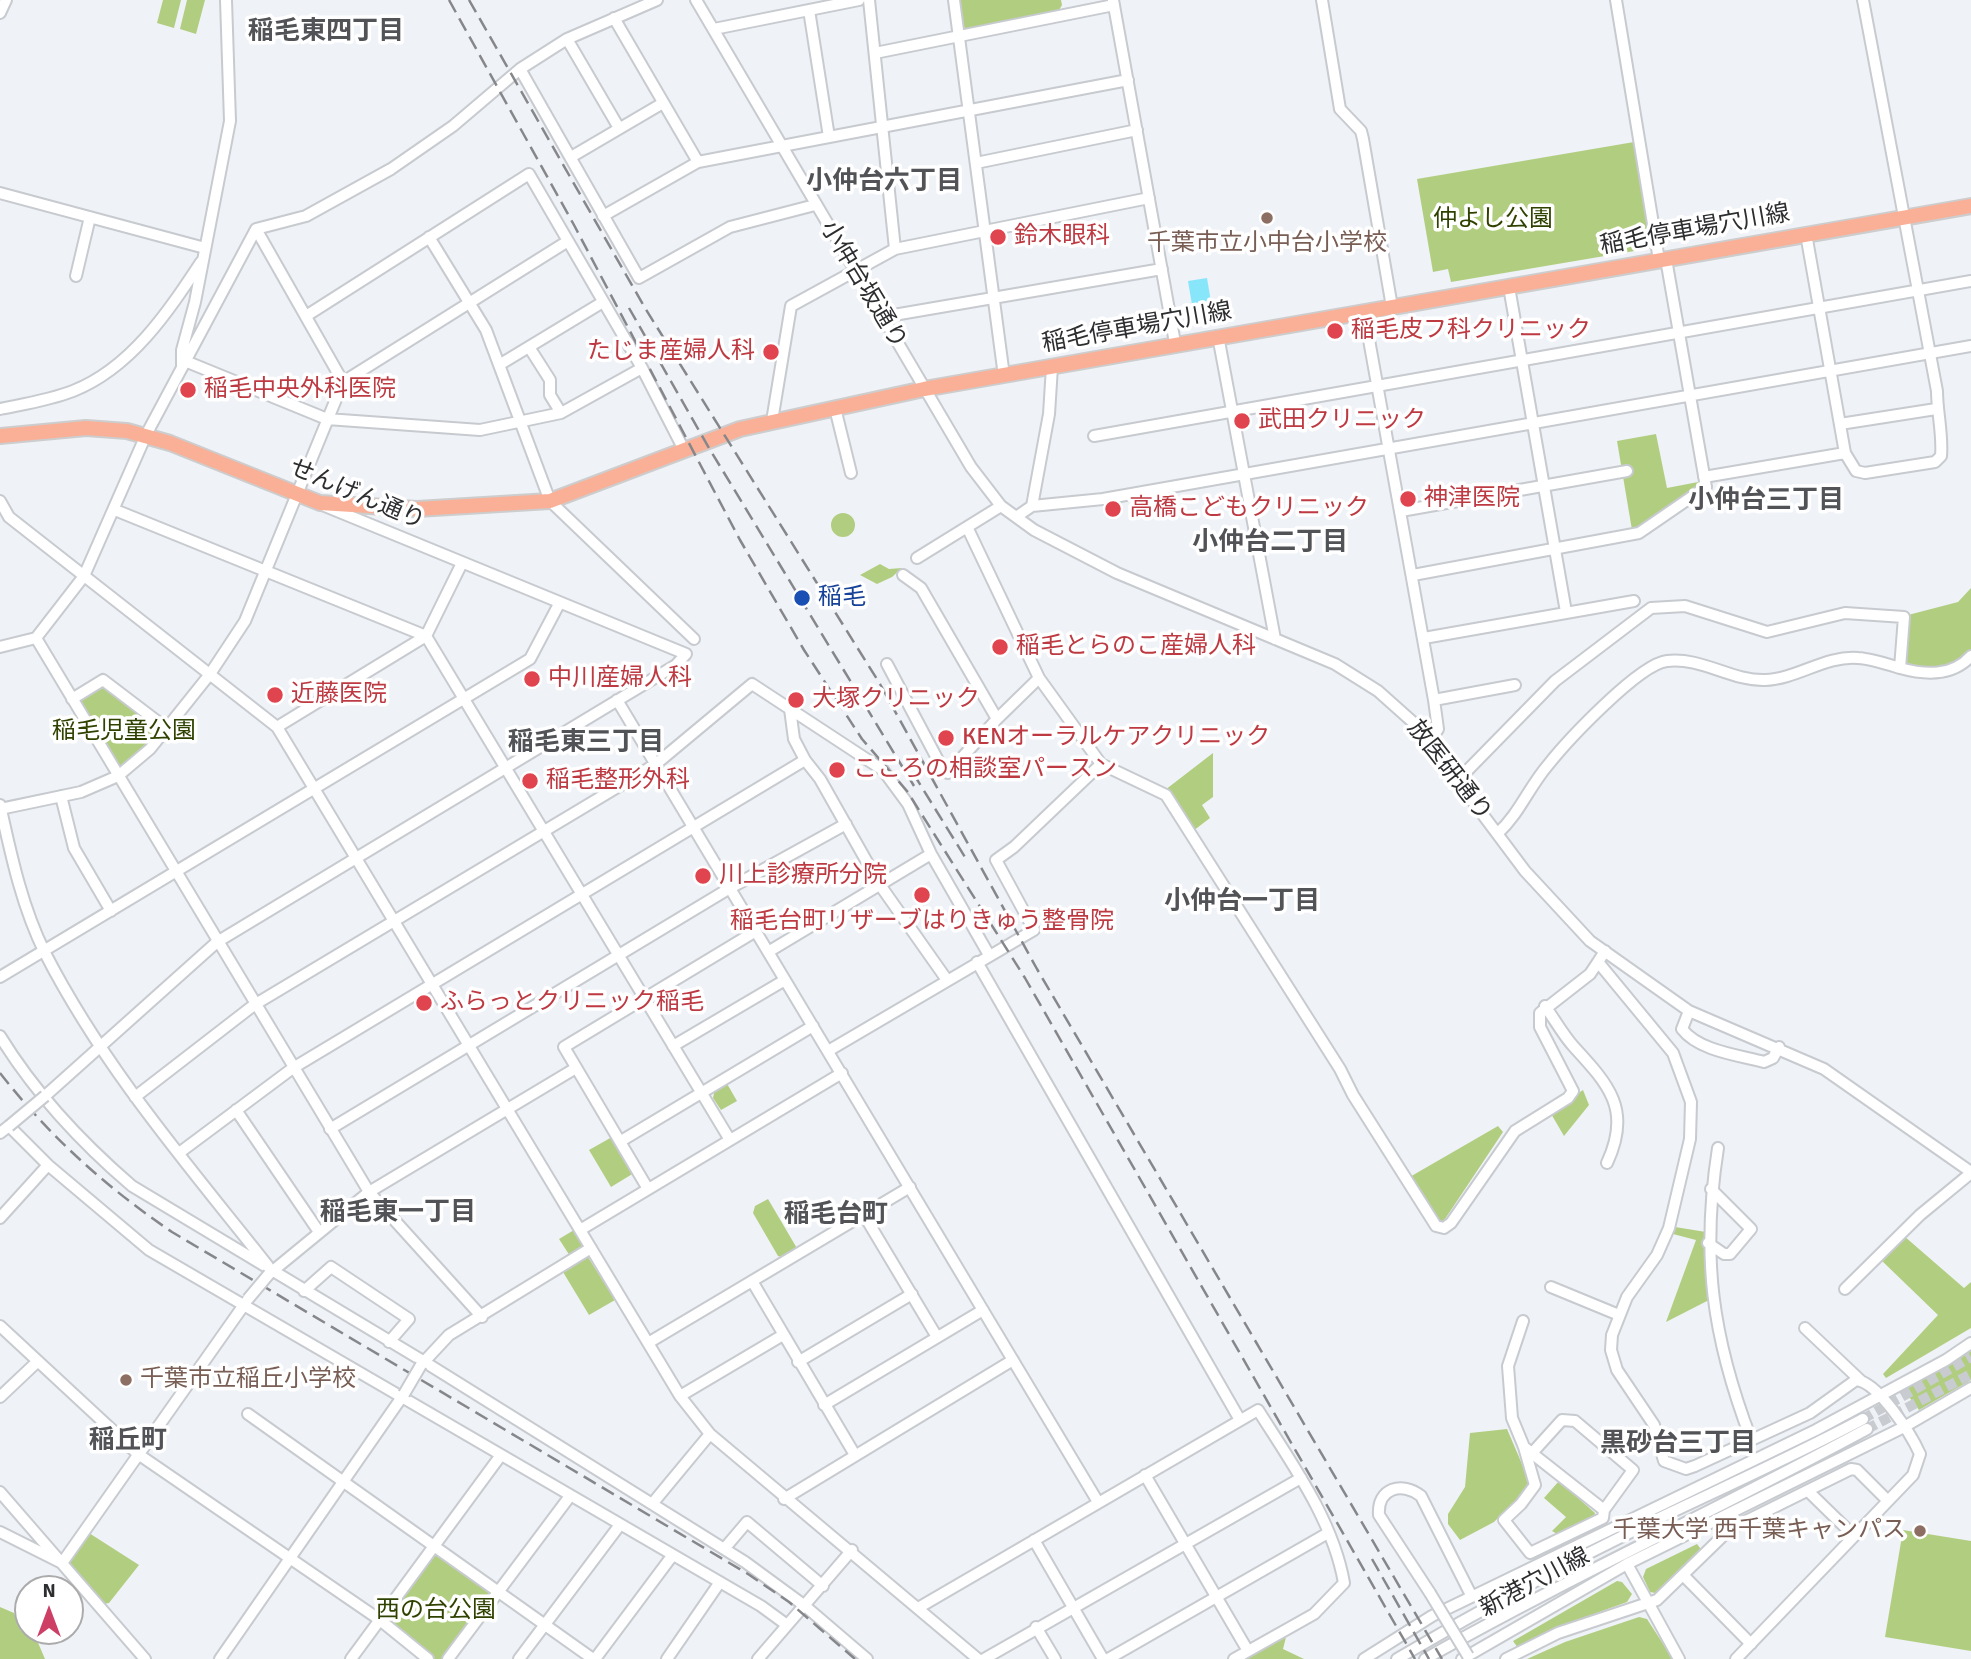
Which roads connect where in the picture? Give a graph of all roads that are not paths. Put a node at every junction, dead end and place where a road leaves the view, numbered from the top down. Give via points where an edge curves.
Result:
1 (6, 0) edge
2 (226, 0) edge
3 (657, 0) edge
4 (696, 0) edge
5 (859, 0) edge
6 (869, 0) edge
7 (954, 0) edge
8 (1322, 0) edge
9 (1616, 0) edge
10 (1863, 0) edge
11 (1114, 3) edge
12 (809, 10) junction
13 (0, 13) edge
14 (614, 18) junction
15 (714, 29) junction
16 (959, 36) junction
17 (567, 39) junction
18 (875, 53) junction
19 (520, 69) junction
20 (1128, 80) junction
21 (663, 103) junction
22 (969, 110) junction
23 (882, 127) junction
24 (620, 128) junction
25 (1137, 130) junction
26 (829, 136) junction
27 (781, 146) junction
28 (570, 157) junction
29 (698, 162) junction
30 (976, 163) junction
31 (0, 193) edge
32 (1149, 198) junction
33 (815, 205) junction
34 (1971, 206) edge
35 (603, 216) junction
36 (90, 217) junction
37 (1905, 217) junction
38 (256, 229) junction
39 (984, 230) junction
40 (1806, 234) junction
41 (429, 237) junction
42 (568, 241) junction
43 (895, 249) junction
44 (204, 253) junction
45 (1663, 259) junction
46 (1161, 269) junction
47 (855, 272) junction
48 (76, 276) dead end
49 (1971, 282) edge
50 (1509, 287) junction
51 (1917, 290) junction
52 (993, 297) junction
53 (471, 301) junction
54 (603, 302) junction
55 (1392, 307) junction
56 (1819, 307) junction
57 (1364, 312) junction
58 (306, 316) junction
59 (882, 317) junction
60 (1680, 332) junction
61 (1218, 336) junction
62 (1175, 344) junction
63 (1971, 346) edge
64 (529, 347) junction
65 (1928, 353) junction
66 (1522, 360) junction
67 (183, 364) junction
68 (499, 365) junction
69 (1052, 367) junction
70 (642, 368) junction
71 (1831, 370) junction
72 (1004, 376) junction
73 (343, 382) junction
74 (1378, 385) junction
75 (924, 389) junction
76 (1691, 395) junction
77 (835, 408) junction
78 (0, 409) edge
79 (1936, 409) junction
80 (1231, 411) junction
81 (561, 413) junction
82 (327, 419) junction
83 (772, 421) junction
84 (521, 423) junction
85 (1533, 423) junction
86 (1840, 424) junction
87 (146, 435) junction
88 (0, 436) edge
89 (1094, 436) dead end
90 (683, 448) junction
91 (1390, 449) junction
92 (1845, 453) junction
93 (1627, 471) dead end
94 (850, 473) dead end
95 (1243, 475) junction
96 (1704, 477) junction
97 (1544, 486) junction
98 (297, 494) junction
99 (550, 500) junction
100 (320, 503) junction
101 (1001, 506) junction
102 (1032, 506) junction
103 (1, 508) edge
104 (115, 510) junction
105 (1401, 511) junction
106 (1016, 517) junction
107 (968, 529) junction
108 (1555, 548) junction
109 (917, 558) dead end
110 (463, 563) junction
111 (266, 571) junction
112 (903, 575) dead end
113 (1413, 575) junction
114 (84, 576) junction
115 (1634, 601) dead end
116 (559, 604) junction
117 (1566, 612) junction
118 (426, 636) junction
119 (36, 638) junction
120 (1424, 638) junction
121 (694, 639) dead end
122 (1276, 639) junction
123 (0, 647) edge
124 (1971, 656) edge
125 (887, 664) dead end
126 (1900, 668) junction
127 (210, 674) junction
128 (1038, 678) junction
129 (1515, 685) dead end
130 (464, 698) junction
131 (72, 699) junction
132 (1434, 699) junction
133 (617, 700) junction
134 (790, 709) junction
135 (997, 719) junction
136 (277, 727) junction
137 (166, 728) junction
138 (1430, 741) junction
139 (805, 760) junction
140 (656, 764) junction
141 (1101, 764) junction
142 (505, 768) junction
143 (118, 776) junction
144 (1458, 780) junction
145 (314, 789) junction
146 (61, 796) junction
147 (0, 807) edge
148 (846, 824) junction
149 (693, 827) junction
150 (544, 831) junction
151 (1497, 833) junction
152 (931, 854) junction
153 (356, 857) junction
154 (175, 872) junction
155 (880, 885) junction
156 (730, 888) junction
157 (582, 893) junction
158 (111, 911) junction
159 (393, 921) junction
160 (757, 931) junction
161 (217, 942) junction
162 (44, 951) junction
163 (1605, 951) junction
164 (768, 952) junction
165 (989, 955) junction
166 (618, 956) junction
167 (977, 962) junction
168 (1598, 962) junction
169 (0, 977) edge
170 (785, 980) junction
171 (947, 980) junction
172 (431, 984) junction
173 (644, 998) junction
174 (254, 1005) junction
175 (1545, 1006) junction
176 (1689, 1011) junction
177 (813, 1026) junction
178 (0, 1036) edge
179 (468, 1046) junction
180 (673, 1046) junction
181 (1779, 1047) junction
182 (99, 1048) junction
183 (828, 1051) junction
184 (293, 1068) junction
185 (576, 1068) junction
186 (842, 1073) junction
187 (701, 1093) junction
188 (45, 1096) junction
189 (135, 1097) junction
190 (236, 1110) junction
191 (506, 1110) junction
192 (5, 1129) edge
193 (330, 1129) junction
194 (730, 1140) junction
195 (621, 1141) junction
196 (1718, 1148) dead end
197 (179, 1153) junction
198 (1607, 1163) dead end
199 (48, 1165) junction
200 (1971, 1172) edge
201 (910, 1187) junction
202 (648, 1189) junction
203 (1711, 1189) junction
204 (369, 1192) junction
205 (864, 1215) junction
206 (0, 1218) edge
207 (580, 1230) junction
208 (319, 1232) junction
209 (1708, 1243) junction
210 (591, 1248) junction
211 (270, 1272) junction
212 (751, 1282) junction
213 (1551, 1287) dead end
214 (1845, 1289) dead end
215 (304, 1291) junction
216 (912, 1294) junction
217 (245, 1302) junction
218 (983, 1310) junction
219 (1619, 1315) junction
220 (482, 1317) junction
221 (1523, 1321) dead end
222 (0, 1326) edge
223 (1805, 1328) dead end
224 (783, 1335) junction
225 (937, 1337) junction
226 (389, 1342) junction
227 (648, 1343) junction
228 (1971, 1343) edge
229 (1013, 1360) junction
230 (38, 1361) junction
231 (798, 1362) junction
232 (422, 1363) junction
233 (1861, 1381) junction
234 (1971, 1388) edge
235 (402, 1396) junction
236 (680, 1396) junction
237 (1880, 1396) junction
238 (0, 1397) edge
239 (824, 1405) junction
240 (248, 1414) dead end
241 (1240, 1420) junction
242 (1904, 1427) junction
243 (710, 1434) junction
244 (1751, 1439) junction
245 (1528, 1449) junction
246 (138, 1454) junction
247 (501, 1455) junction
248 (855, 1455) junction
249 (1145, 1475) junction
250 (1301, 1478) junction
251 (344, 1482) junction
252 (1808, 1491) junction
253 (0, 1492) edge
254 (570, 1496) junction
255 (784, 1499) junction
256 (1888, 1501) junction
257 (1098, 1503) junction
258 (652, 1504) junction
259 (1604, 1510) junction
260 (619, 1526) junction
261 (0, 1532) edge
262 (1328, 1533) junction
263 (1854, 1536) junction
264 (1034, 1540) junction
265 (1185, 1542) junction
266 (436, 1545) junction
267 (724, 1549) junction
268 (852, 1550) junction
269 (672, 1556) junction
270 (289, 1560) junction
271 (62, 1563) junction
272 (1627, 1564) junction
273 (1683, 1575) junction
274 (720, 1582) junction
275 (823, 1586) junction
276 (500, 1591) junction
277 (1471, 1595) junction
278 (1216, 1597) junction
279 (1646, 1602) junction
280 (805, 1606) junction
281 (1073, 1607) junction
282 (918, 1608) junction
283 (380, 1620) junction
284 (545, 1625) junction
285 (787, 1625) junction
286 (1036, 1628) junction
287 (1751, 1644) junction
288 (1248, 1651) junction
289 (1465, 1657) edge
290 (145, 1659) edge
291 (220, 1659) edge
292 (351, 1659) edge
293 (428, 1659) edge
294 (448, 1659) edge
295 (519, 1659) edge
296 (594, 1659) edge
297 (667, 1659) edge
298 (758, 1659) edge
299 (867, 1659) edge
300 (978, 1659) edge
301 (984, 1659) edge
302 (1055, 1659) edge
303 (1105, 1659) edge
304 (1234, 1659) edge
305 (1364, 1659) edge
306 (1397, 1659) edge
307 (1425, 1659) edge
308 (1506, 1659) edge
309 (1679, 1659) edge
310 (1736, 1659) edge

1 - 13 street
2 - 44 street via 231,113
3 - 14 street
4 - 15 street, 小仲台坂通り
5 - 12 street
6 - 18 street
7 - 16 street
8 - 55 street via 1340,109 1363,139
9 - 45 street
10 - 37 street
11 - 16 street
11 - 20 street
12 - 15 street
12 - 26 street
14 - 17 street
14 - 21 street
15 - 27 street, 小仲台坂通り
16 - 18 street
16 - 22 street
17 - 19 street
17 - 24 street
18 - 23 street
19 - 28 street
19 - 38 street via 453,126 391,169 306,216
20 - 22 street
20 - 25 street
21 - 24 street
21 - 29 street
22 - 23 street
22 - 30 street
23 - 26 street
23 - 43 street
24 - 28 street
25 - 30 street
25 - 32 street
26 - 27 street
27 - 29 street
27 - 33 street, 小仲台坂通り
28 - 35 street
29 - 35 street
30 - 39 street
31 - 36 street
32 - 39 street
32 - 46 street
33 - 35 street via 730,227 639,278
33 - 47 street, 小仲台坂通り
34 - 37 main road, 稲毛停車場穴川線
36 - 44 street
36 - 48 street
37 - 40 main road, 稲毛停車場穴川線
37 - 51 street
38 - 58 street
38 - 67 street
39 - 43 street
39 - 52 street
40 - 45 main road, 稲毛停車場穴川線
40 - 56 street
41 - 42 street via 529,174
41 - 53 street
41 - 58 street
42 - 53 street
42 - 54 street
43 - 47 street
44 - 67 street via 181,350
44 - 78 street via 160,324 102,375 74,391
45 - 50 main road, 稲毛停車場穴川線
45 - 60 street
46 - 52 street
46 - 62 street
47 - 59 street, 小仲台坂通り
47 - 83 street via 791,306
49 - 51 street
50 - 55 main road, 稲毛停車場穴川線
50 - 66 street
51 - 56 street
51 - 65 street
52 - 59 street
52 - 72 street
53 - 68 street
53 - 73 street
54 - 64 street
54 - 70 street
55 - 57 main road, 稲毛停車場穴川線
56 - 60 street
56 - 71 street
57 - 61 main road, 稲毛停車場穴川線
57 - 74 street
58 - 73 street
59 - 75 street, 小仲台坂通り
60 - 66 street
60 - 76 street
61 - 62 main road, 稲毛停車場穴川線
61 - 80 street
62 - 69 main road, 稲毛停車場穴川線
63 - 65 street
64 - 68 street
64 - 81 street via 550,380 550,395
65 - 71 street
65 - 79 street via 1937,391
66 - 74 street
66 - 85 street
67 - 82 street
67 - 87 street
68 - 84 street
69 - 72 main road, 稲毛停車場穴川線
69 - 102 street
70 - 81 street
70 - 90 street
71 - 76 street
71 - 86 street
72 - 75 main road, 稲毛停車場穴川線
73 - 82 street
74 - 80 street
74 - 91 street
75 - 77 main road, 稲毛停車場穴川線
75 - 101 street, 放医研通り via 971,467
76 - 85 street
76 - 96 street
77 - 83 main road, 稲毛停車場穴川線
77 - 94 street
79 - 86 street
79 - 92 street via 1942,447 1935,462 1865,473 1856,471
80 - 89 street
80 - 95 street
81 - 84 street
82 - 84 street via 480,430
82 - 98 street
83 - 90 main road, 稲毛停車場穴川線
84 - 99 street
85 - 91 street
85 - 97 street
86 - 92 street
87 - 88 main road, せんげん通り via 86,428
87 - 98 main road, せんげん通り
87 - 104 street
90 - 99 main road, 稲毛停車場穴川線
91 - 95 street
91 - 105 street
92 - 96 street
93 - 97 street
95 - 102 street
95 - 122 street
96 - 108 street via 1706,487 1639,533
97 - 105 street
97 - 108 street
98 - 100 main road, せんげん通り
98 - 111 street
99 - 100 main road, 稲毛停車場穴川線 via 417,509
99 - 121 street
100 - 110 street, せんげん通り
101 - 106 street, 放医研通り
101 - 107 street
102 - 106 street
103 - 114 street
104 - 111 street
104 - 114 street
105 - 113 street
106 - 122 street, 放医研通り via 1117,573
107 - 109 street
107 - 128 street
108 - 113 street
108 - 117 street
110 - 116 street, せんげん通り
110 - 118 street
111 - 118 street
111 - 127 street via 245,621
112 - 135 street via 921,589
113 - 120 street
114 - 119 street
114 - 127 street
115 - 117 street
116 - 130 street via 530,659
116 - 133 street, せんげん通り via 686,654 676,665
117 - 120 street
118 - 130 street
118 - 136 street
119 - 123 street
119 - 131 street
120 - 132 street
122 - 138 street, 放医研通り via 1359,678 1398,707
124 - 126 street via 1949,671 1922,674
125 - 135 street via 948,773
126 - 144 street via 1904,617 1846,613 1767,632 1685,606 1651,608 1555,681
126 - 151 street via 1850,658 1769,680 1741,680 1691,661 1665,661 1642,672 1596,713 1547,765 1511,821
127 - 136 street
127 - 137 street
128 - 135 street
128 - 141 street
129 - 132 street
130 - 142 street
130 - 145 street
131 - 137 street via 103,680
131 - 143 street
132 - 138 street via 1438,729
133 - 140 street
133 - 142 street
134 - 139 street via 794,739
134 - 140 street via 751,684
134 - 152 street via 883,770 908,804
136 - 145 street
137 - 143 street via 150,749
138 - 144 street, 放医研通り
139 - 148 street
139 - 149 street
140 - 149 street
140 - 150 street
141 - 165 street via 996,860 1034,930
141 - 175 street via 1166,795 1436,1226 1444,1228 1451,1223 1515,1132 1573,1091 1540,1027
142 - 150 street
142 - 153 street
143 - 146 street
143 - 154 street
144 - 151 street, 放医研通り
145 - 153 street
145 - 154 street
146 - 147 street
146 - 158 street via 74,848
147 - 162 street via 22,892
148 - 155 street
148 - 156 street
149 - 156 street
149 - 157 street
150 - 157 street
150 - 159 street
151 - 163 street, 放医研通り via 1552,903
152 - 155 street
152 - 165 street
153 - 159 street
153 - 161 street
154 - 158 street
154 - 161 street
155 - 164 street
155 - 171 street
156 - 160 street
156 - 166 street
157 - 166 street
157 - 172 street
158 - 162 street
159 - 172 street
159 - 174 street
160 - 164 street
160 - 173 street
161 - 174 street
161 - 182 street
162 - 169 street
162 - 182 street
163 - 168 street
163 - 176 street, 放医研通り
164 - 170 street
165 - 167 street
166 - 173 street
166 - 179 street
167 - 171 street
167 - 241 street
168 - 175 street via 1590,974
168 - 219 street via 1673,1053 1692,1117 1663,1242
170 - 177 street
170 - 180 street
171 - 183 street
172 - 179 street
172 - 184 street
173 - 180 street
173 - 185 street via 564,1046
174 - 184 street
174 - 189 street
175 - 198 street via 1610,1088 1618,1117 1616,1144
176 - 181 street, 放医研通り
176 - 181 street via 1682,1029 1706,1046 1764,1062 1773,1058
177 - 183 street
177 - 187 street
178 - 188 street
179 - 191 street
179 - 193 street
180 - 187 street
181 - 200 street, 放医研通り via 1845,1081
182 - 188 street
182 - 189 street
183 - 186 street
184 - 190 street
184 - 193 street
185 - 191 street
185 - 195 street
186 - 194 street
186 - 201 street
187 - 194 street
187 - 195 street
188 - 192 street, bridge
188 - 211 street via 80,1138 132,1186
189 - 197 street
190 - 197 street
190 - 208 street
191 - 204 street
191 - 207 street
192 - 199 street
193 - 204 street
194 - 202 street
195 - 202 street
196 - 203 street
197 - 211 street
199 - 206 street
199 - 217 street via 149,1250
200 - 214 street via 1920,1214
201 - 205 street
201 - 218 street
202 - 207 street
203 - 209 street
203 - 209 street via 1751,1230 1730,1254
204 - 208 street
204 - 220 street
205 - 212 street
205 - 216 street
207 - 210 street
208 - 211 street
209 - 244 street via 1711,1300 1735,1398
210 - 220 street
210 - 227 street
211 - 215 street
211 - 217 street, bridge
212 - 224 street
212 - 227 street
213 - 219 street
215 - 226 street
215 - 226 street via 331,1267 409,1319
216 - 225 street
216 - 231 street
217 - 235 street
217 - 246 street
218 - 225 street
218 - 229 street
219 - 244 street via 1611,1350 1617,1370 1654,1425 1664,1461 1686,1469
220 - 232 street via 449,1335
221 - 245 street via 1508,1366 1512,1418
222 - 230 street
223 - 233 street
224 - 231 street
224 - 236 street
225 - 239 street
226 - 232 street
227 - 236 street
228 - 237 street
229 - 248 street
229 - 257 street
230 - 238 street
230 - 246 street
231 - 239 street
232 - 235 street, bridge
232 - 258 street
233 - 237 street
233 - 244 street via 1847,1384 1810,1413
234 - 242 street
235 - 247 street
235 - 251 street
236 - 243 street
237 - 242 street
237 - 277 street via 1600,1537
239 - 248 street
240 - 251 street
241 - 249 street
241 - 250 street via 1258,1410
242 - 256 street via 1920,1460 1913,1475
242 - 272 street
243 - 255 street
243 - 258 street
245 - 259 street
245 - 259 street via 1562,1420 1575,1421 1633,1470
245 - 259 street via 1535,1485 1504,1520 1530,1553 1603,1518
246 - 270 street
246 - 271 street
247 - 254 street
247 - 266 street
248 - 255 street
249 - 257 street
249 - 265 street
250 - 262 street
250 - 265 street
251 - 266 street
251 - 270 street
252 - 256 street via 1851,1469
252 - 263 street
252 - 273 street via 1730,1530
253 - 271 street
254 - 260 street
254 - 276 street
255 - 268 street
256 - 263 street
257 - 264 street
258 - 267 street
260 - 269 street
260 - 284 street
261 - 271 street
262 - 278 street
262 - 288 street via 1344,1583 1314,1614
263 - 287 street
264 - 281 street
264 - 282 street
265 - 278 street
265 - 281 street
266 - 276 street
266 - 283 street
267 - 275 street via 747,1522
267 - 280 street
268 - 275 street
268 - 282 street
269 - 274 street
269 - 296 street
270 - 283 street
270 - 291 street
271 - 290 street
272 - 279 street
272 - 289 street
273 - 279 street via 1657,1600
273 - 287 street
274 - 285 street
274 - 297 street
275 - 280 street
276 - 284 street
276 - 294 street
277 - 289 street, bridge via 1421,1496 1410,1487 1395,1487 1385,1494 1378,1504 1379,1515 1430,1592
277 - 305 street
278 - 288 street
278 - 303 street
279 - 308 street via 1558,1633
279 - 309 street
280 - 285 street
280 - 299 street
281 - 286 street
281 - 303 street
282 - 300 street
283 - 292 street
283 - 293 street
284 - 295 street
284 - 296 street
285 - 298 street
286 - 301 street
286 - 302 street
287 - 310 street
288 - 304 street
306 - 307 street, 新港穴川線 via 1650,1523 1865,1424 1792,1470 1531,1599

